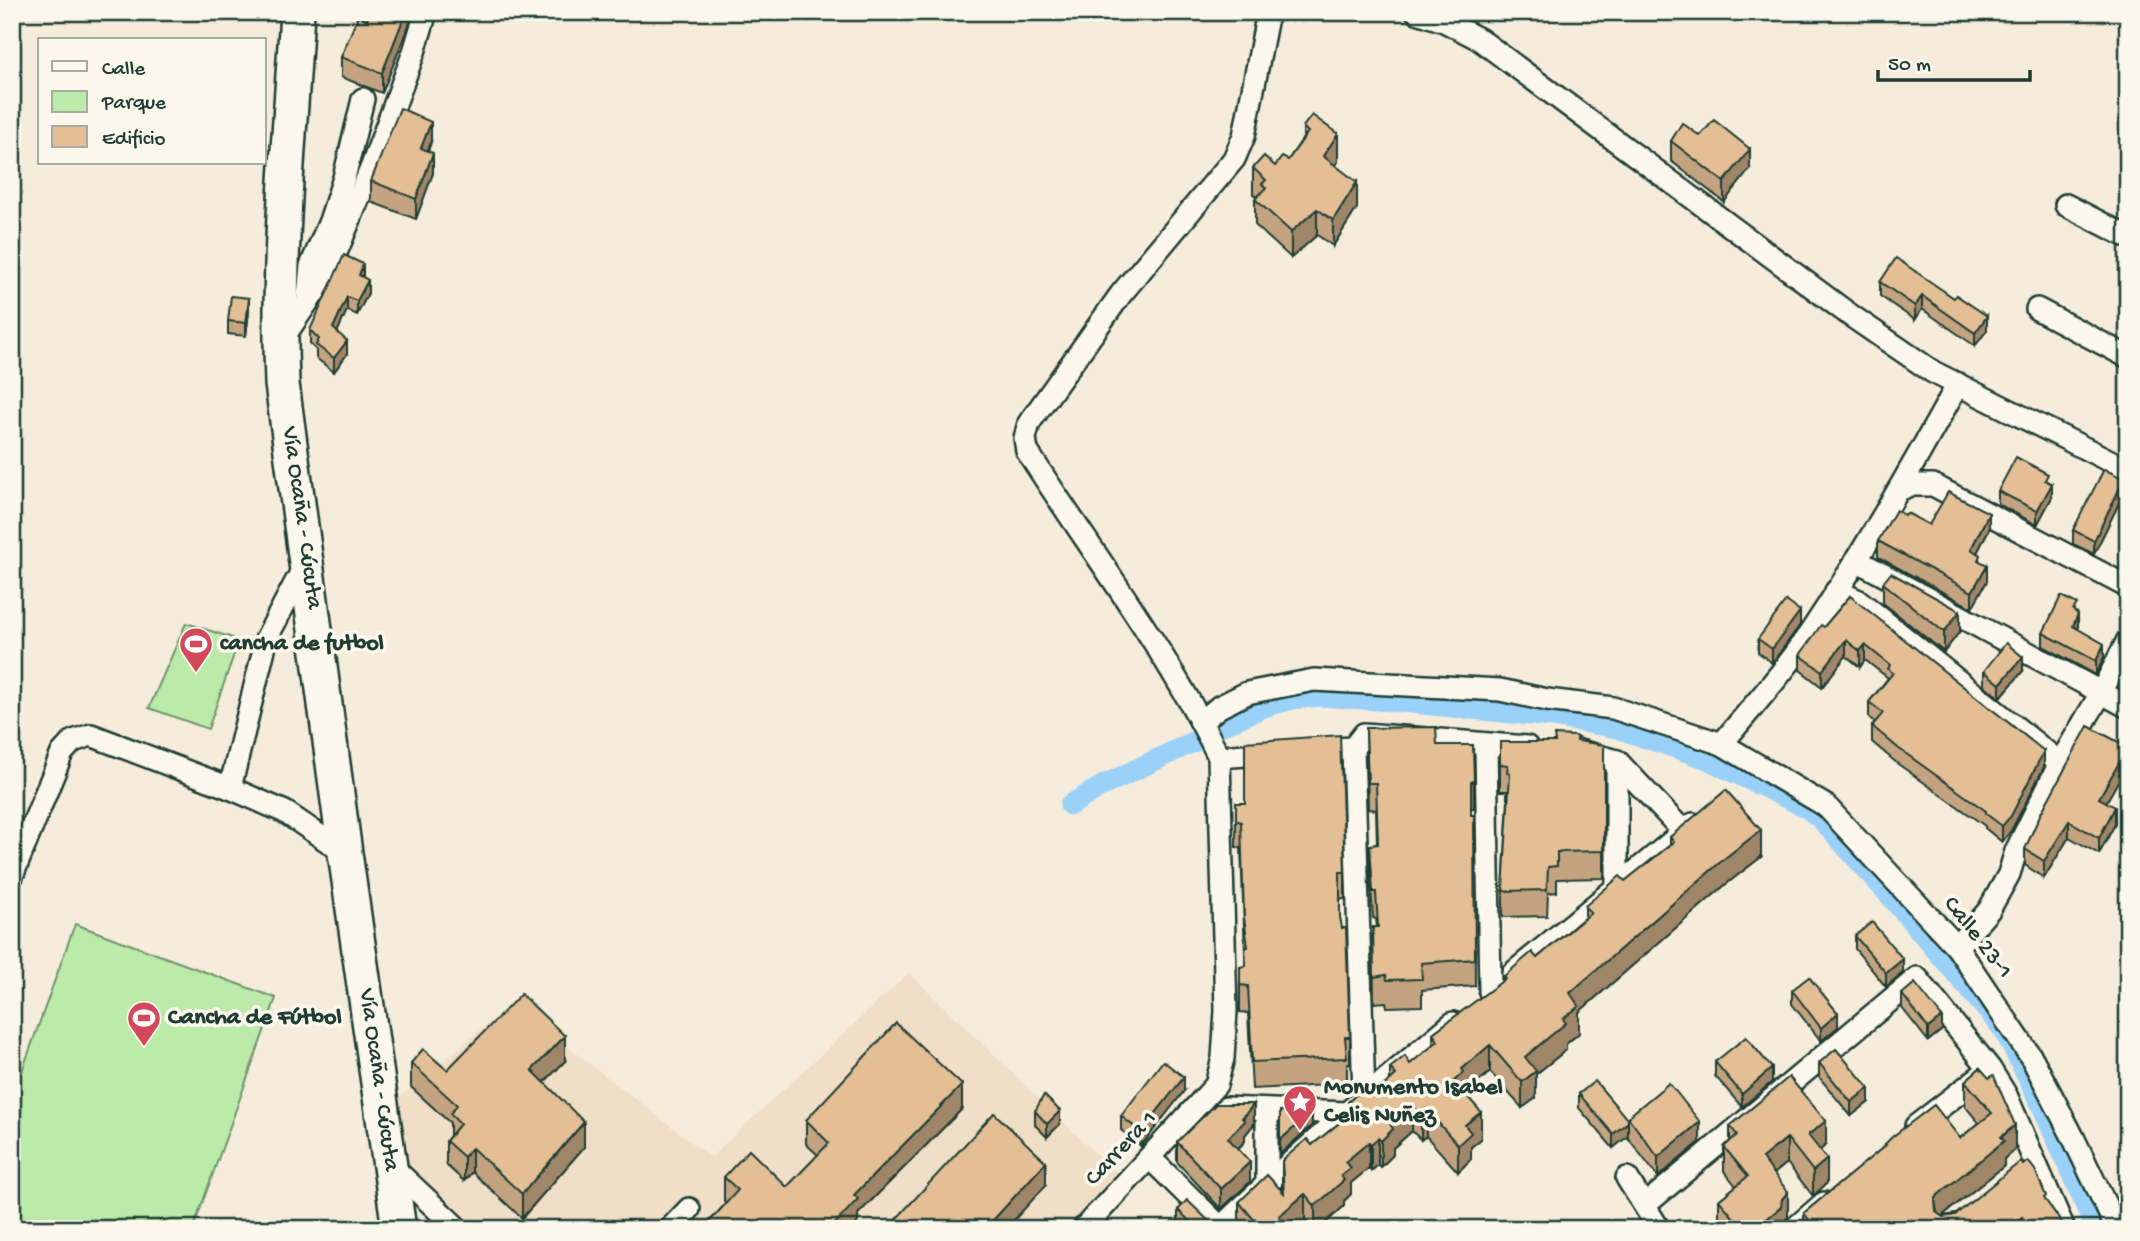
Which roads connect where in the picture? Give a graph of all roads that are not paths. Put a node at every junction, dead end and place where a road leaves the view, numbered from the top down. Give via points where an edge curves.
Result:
1 (297, 12) edge
2 (426, 12) edge
3 (1268, 12) edge
4 (1418, 12) edge
5 (363, 99) dead end
6 (2066, 205) dead end
7 (2128, 237) edge
8 (308, 299) junction
9 (2037, 309) dead end
10 (281, 342) junction
11 (2128, 357) edge
12 (1958, 384) junction
13 (2128, 470) edge
14 (1899, 490) junction
15 (1856, 560) junction
16 (306, 561) junction
17 (2128, 587) edge
18 (1836, 591) junction
19 (2128, 640) edge
20 (2101, 693) junction
21 (2128, 707) edge
22 (1201, 722) junction
23 (1722, 744) junction
24 (1486, 745) junction
25 (1353, 748) junction
26 (1219, 757) junction
27 (1617, 761) junction
28 (2060, 762) junction
29 (230, 788) junction
30 (1710, 812) edge
31 (1683, 831) junction
32 (345, 853) junction
33 (12, 876) edge
34 (1617, 886) junction
35 (1957, 947) junction
36 (1479, 1001) junction
37 (1990, 1069) junction
38 (1364, 1097) junction
39 (1199, 1106) junction
40 (1267, 1111) junction
41 (1348, 1113) junction
42 (1905, 1135) edge
43 (1150, 1158) junction
44 (389, 1164) junction
45 (1628, 1178) dead end
46 (1267, 1183) junction
47 (1844, 1186) edge
48 (1645, 1205) junction
49 (689, 1209) dead end
50 (1221, 1228) edge
51 (399, 1229) edge
52 (458, 1229) edge
53 (670, 1229) edge
54 (1083, 1229) edge
55 (1659, 1229) edge
56 (1794, 1229) edge
57 (2064, 1229) edge
58 (2117, 1229) edge

1 - 10 main road, Vía Ocaña - Cúcuta
2 - 8 street via 328,272
3 - 22 street via 1244,136 1234,159 1121,294 1035,413 1025,438 1027,451
4 - 12 street via 1479,39 1850,315
5 - 8 street via 345,178 311,266
6 - 7 street
8 - 10 street
9 - 11 street
10 - 16 main road, Vía Ocaña - Cúcuta via 282,384
12 - 13 street
12 - 14 street
14 - 15 street
14 - 17 street via 1933,485
15 - 18 street
15 - 20 street
16 - 29 street via 267,637
16 - 32 main road, Vía Ocaña - Cúcuta
18 - 23 street via 1776,681
18 - 28 street via 1859,601
19 - 20 street
20 - 21 street
20 - 28 street
22 - 23 street, Calle 23-1 via 1247,693 1314,680 1500,690 1613,708
22 - 26 street
23 - 35 street, Calle 23-1 via 1826,806
24 - 25 street via 1364,734
24 - 27 street via 1576,750
24 - 36 street
25 - 26 street
25 - 38 street
26 - 39 street, Carrera 1 via 1226,1012 1216,1085
27 - 31 street
27 - 34 street
28 - 35 street via 2016,851 2010,874 1989,910
29 - 32 street via 285,812
29 - 33 street via 91,735 73,741 62,753
30 - 31 street
31 - 34 street
32 - 44 main road, Vía Ocaña - Cúcuta
34 - 36 street
35 - 58 street, Calle 23-1 via 2033,1060
36 - 38 street
37 - 42 street
37 - 48 street via 1917,978
37 - 57 street via 2006,1095 2027,1163
38 - 41 street
39 - 40 street
39 - 43 street, Carrera 1
40 - 41 street
40 - 46 street
41 - 46 street
43 - 50 street
43 - 54 street, Carrera 1
44 - 51 main road, Vía Ocaña - Cúcuta
44 - 52 street
45 - 48 street
46 - 50 street
47 - 56 street
48 - 55 street
49 - 53 street

